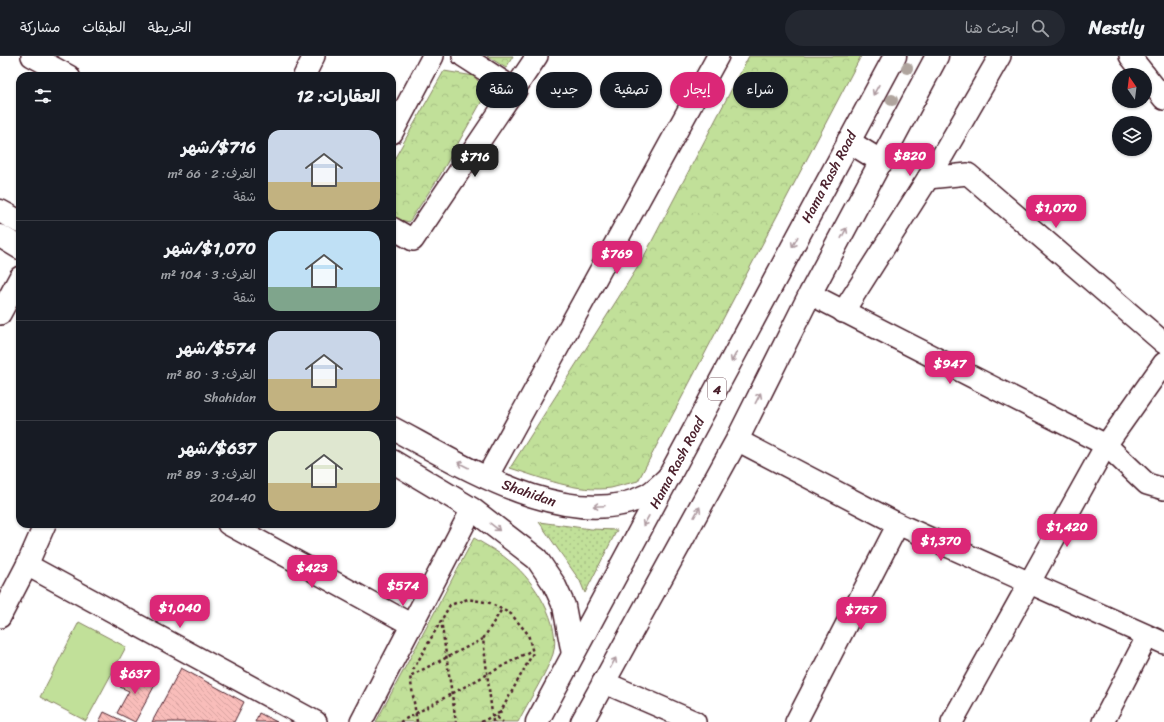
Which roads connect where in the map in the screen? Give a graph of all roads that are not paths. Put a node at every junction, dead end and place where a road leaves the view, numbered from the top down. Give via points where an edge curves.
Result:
1 (32, 56) edge
2 (314, 56) edge
3 (433, 56) edge
4 (463, 56) edge
5 (537, 56) edge
6 (718, 56) edge
7 (895, 56) edge
8 (937, 56) edge
9 (1000, 56) edge
10 (1130, 56) edge
11 (1139, 68) edge
12 (62, 72) edge
13 (306, 72) edge
14 (488, 72) edge
15 (527, 72) edge
16 (1152, 84) edge
17 (1164, 99) edge
18 (504, 108) edge
19 (396, 125) edge
20 (848, 141) junction
21 (882, 162) junction
22 (928, 178) junction
23 (0, 210) edge
24 (16, 220) edge
25 (396, 230) edge
26 (0, 236) edge
27 (16, 246) edge
28 (16, 284) edge
29 (810, 294) junction
30 (843, 312) junction
31 (0, 314) edge
32 (1164, 342) edge
33 (1164, 363) edge
34 (396, 430) edge
35 (737, 440) junction
36 (1106, 445) junction
37 (396, 463) edge
38 (671, 475) junction
39 (487, 477) junction
40 (1164, 489) edge
41 (472, 509) junction
42 (898, 524) junction
43 (43, 528) edge
44 (235, 528) edge
45 (27, 565) junction
46 (1029, 583) junction
47 (0, 617) edge
48 (412, 625) junction
49 (1155, 640) edge
50 (573, 654) junction
51 (603, 682) junction
52 (316, 722) edge
53 (361, 722) edge
54 (537, 722) edge
55 (582, 722) edge
56 (695, 722) edge
57 (796, 722) edge
58 (952, 722) edge
59 (1103, 722) edge

1 - 12 street
2 - 13 street
3 - 19 street
4 - 14 street
5 - 15 street
6 - 39 street
7 -> 20 main road, Hama Rash Road / 4
8 - 21 main road
9 - 22 street
10 - 11 street
16 - 17 street
18 - 25 street via 413,240
20 - 21 main road
20 -> 38 main road, Hama Rash Road / 4
29 -> 21 main road
22 - 30 street
22 - 32 street via 968,174
23 - 24 main road
26 - 27 main road
28 - 31 street
29 - 30 street
35 -> 29 main road
30 - 36 street
33 - 36 street
39 -> 34 main road, Shahidan
35 - 42 street
51 -> 35 main road
36 - 40 street via 1147,484
36 - 46 street
37 - 41 main road
38 -> 39 main road, Shahidan via 647,495 620,505 590,506 565,505 528,495
38 -> 50 main road, Hama Rash Road / 4
41 - 48 street
41 -> 50 main road via 537,559 554,584 564,606
42 - 46 street
42 - 57 street
43 - 45 street
44 - 48 street
45 - 47 street
45 - 52 street
46 - 49 street
46 - 58 street
48 - 53 street
49 - 59 street
50 - 54 main road, Hama Rash Road / 4
51 - 55 main road
51 - 56 street

